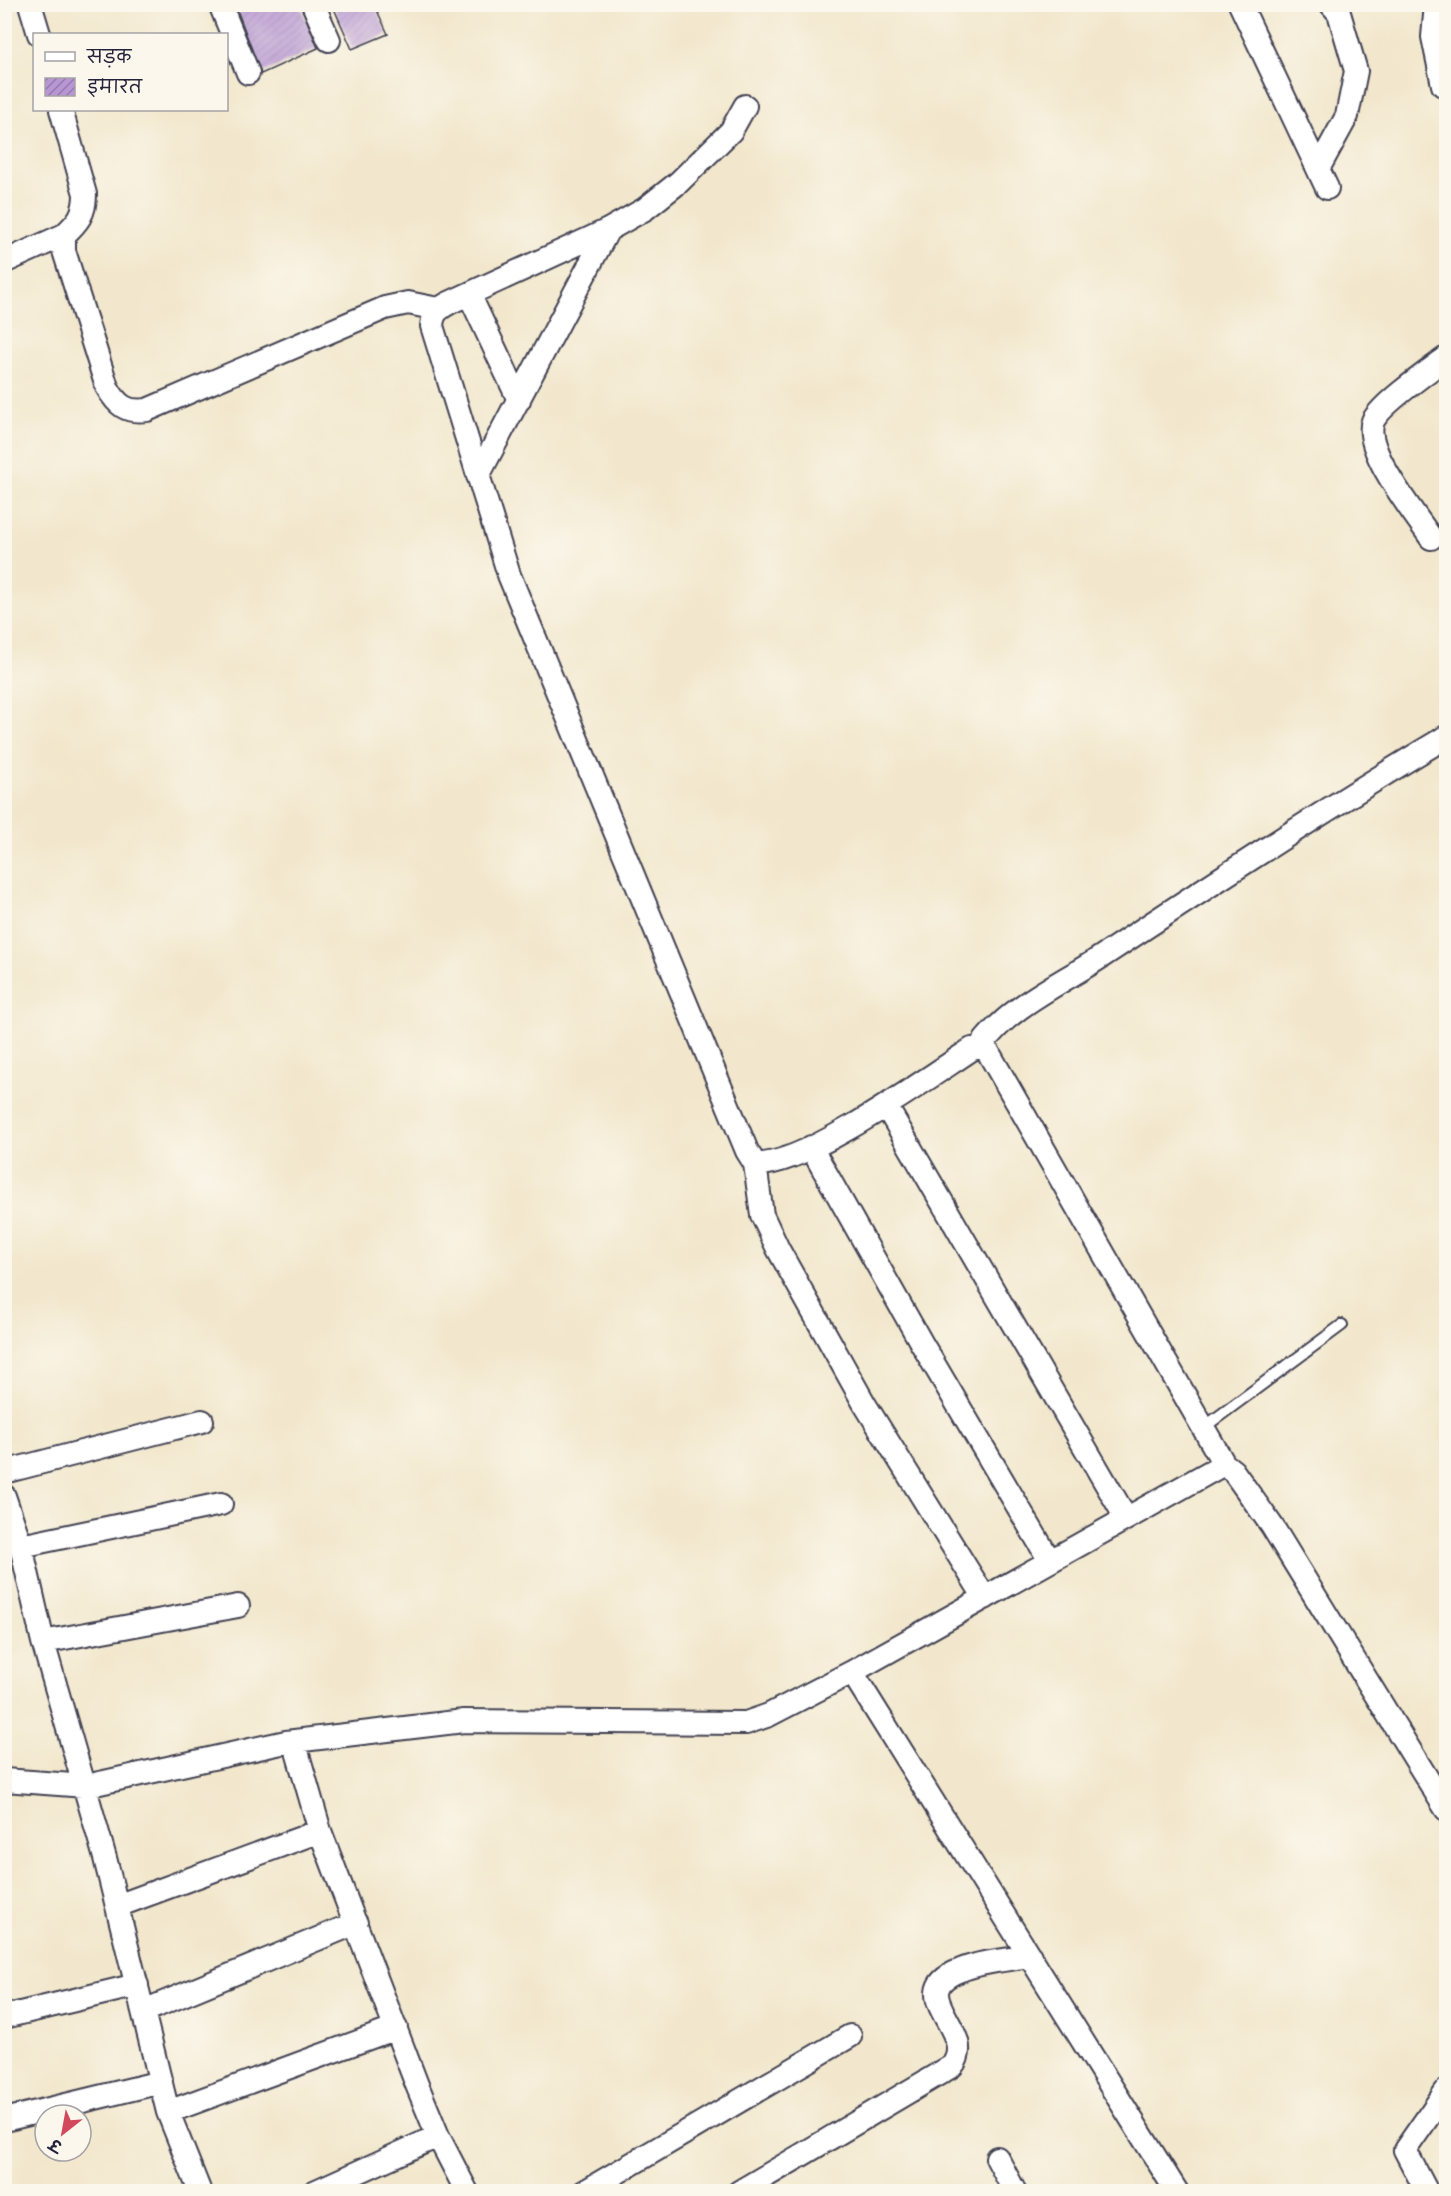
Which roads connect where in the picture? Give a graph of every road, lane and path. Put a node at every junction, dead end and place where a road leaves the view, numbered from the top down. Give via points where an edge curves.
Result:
1 (30, 4) edge
2 (220, 4) edge
3 (313, 4) edge
4 (1240, 4) edge
5 (1331, 4) edge
6 (1436, 4) edge
7 (39, 33) edge
8 (328, 40) dead end
9 (248, 73) dead end
10 (1446, 86) edge
11 (745, 106) dead end
12 (61, 111) edge
13 (608, 230) junction
14 (64, 235) junction
15 (4, 262) edge
16 (469, 294) junction
17 (438, 309) junction
18 (1446, 357) edge
19 (519, 400) junction
20 (478, 476) junction
21 (1431, 538) dead end
22 (1446, 737) edge
23 (980, 1047) junction
24 (886, 1106) junction
25 (811, 1147) junction
26 (755, 1164) junction
27 (1342, 1325) dead end
28 (202, 1421) dead end
29 (1203, 1428) junction
30 (1224, 1464) junction
31 (4, 1472) edge
32 (4, 1496) edge
33 (221, 1504) dead end
34 (1126, 1518) junction
35 (21, 1546) junction
36 (1050, 1561) junction
37 (985, 1598) junction
38 (238, 1606) dead end
39 (43, 1642) junction
40 (852, 1672) junction
41 (294, 1741) junction
42 (4, 1780) edge
43 (86, 1786) junction
44 (1446, 1809) edge
45 (320, 1831) junction
46 (117, 1906) junction
47 (357, 1923) junction
48 (1030, 1956) junction
49 (137, 1984) junction
50 (144, 2011) junction
51 (4, 2017) edge
52 (396, 2028) junction
53 (850, 2036) dead end
54 (161, 2082) junction
55 (1446, 2091) edge
56 (168, 2112) junction
57 (4, 2120) edge
58 (438, 2136) junction
59 (996, 2158) dead end
60 (200, 2192) edge
61 (314, 2192) edge
62 (467, 2192) edge
63 (584, 2192) edge
64 (739, 2192) edge
65 (1015, 2192) edge
66 (1177, 2192) edge
67 (1427, 2192) edge

1 - 7 street
2 - 9 street
3 - 8 street
4 - 5 street via 1323,178 1347,116 1356,71 1340,13
6 - 10 street via 1433,37
11 - 13 street via 731,131 679,182 645,209
12 - 14 street via 85,194 85,208 79,221
13 - 16 street
13 - 19 street
14 - 15 street
14 - 17 street via 64,251 107,387 115,400 135,412 385,308 408,303
16 - 17 street
16 - 19 street
17 - 20 street via 432,326
18 - 21 street via 1383,408 1373,422 1373,442 1380,460
19 - 20 street
20 - 26 street via 534,639
22 - 23 street via 1356,790 1077,974 1008,1015
23 - 24 street
23 - 29 street via 993,1058
24 - 25 street
24 - 34 street
25 - 26 street via 777,1161
25 - 36 street
26 - 37 street via 762,1215 778,1249 864,1403
27 - 29 lane
28 - 31 street
29 - 30 street
30 - 34 street
30 - 44 street via 1272,1526
32 - 35 street
33 - 35 street
34 - 36 street
35 - 39 street
36 - 37 street
37 - 40 street
38 - 39 street
39 - 43 street
40 - 41 street via 746,1723 464,1721
40 - 48 street
41 - 43 street
41 - 45 street
42 - 43 street
43 - 46 street
45 - 46 street
45 - 47 street
46 - 49 street
47 - 50 street
47 - 52 street
48 - 64 street via 971,1966 946,1977 936,1994 960,2049 952,2066
48 - 66 street
49 - 50 street
49 - 51 street
50 - 54 street
52 - 56 street
52 - 58 street
53 - 63 street
54 - 56 street
54 - 57 street
55 - 67 street via 1405,2150
56 - 60 street
58 - 61 street
58 - 62 street
59 - 65 street

